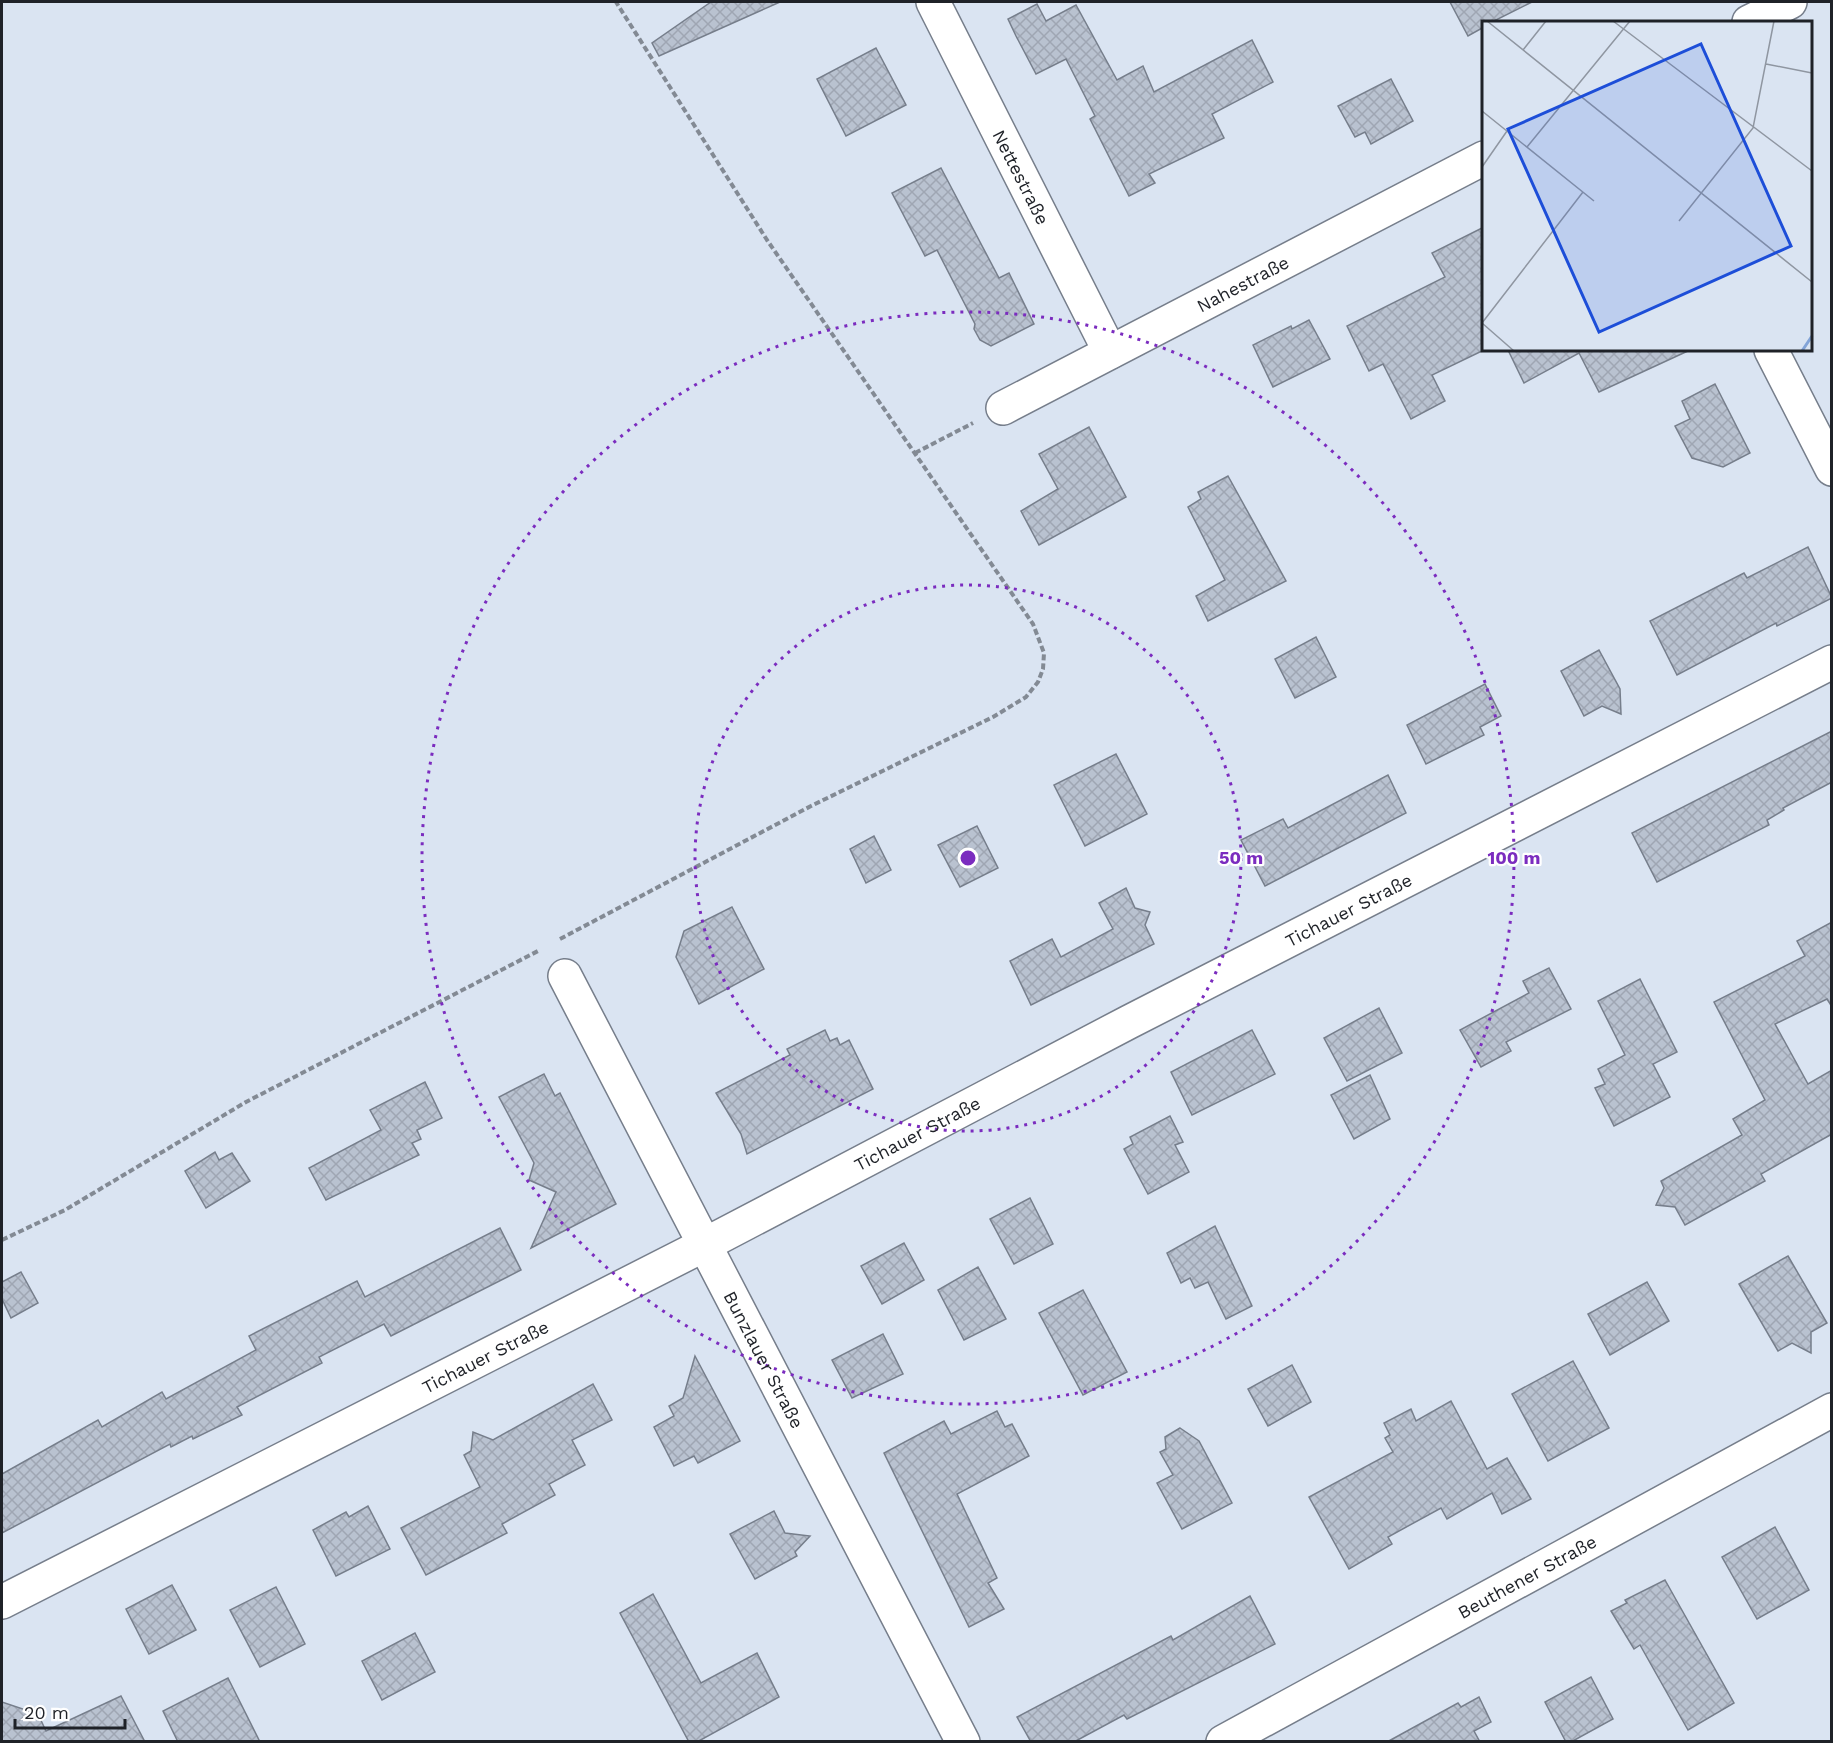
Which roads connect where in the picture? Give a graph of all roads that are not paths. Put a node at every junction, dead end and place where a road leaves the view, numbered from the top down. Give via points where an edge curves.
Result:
1 (933, 2) edge
2 (1790, 2) edge
3 (1751, 21) edge
4 (1482, 159) edge
5 (1772, 351) edge
6 (1110, 352) junction
7 (1003, 408) road end
8 (1832, 468) edge
9 (1832, 662) edge
10 (565, 976) dead end
11 (704, 1245) junction
12 (1832, 1410) edge
13 (2, 1602) edge
14 (963, 1742) edge
15 (1223, 1742) edge

1 - 6 street, Nettestraße
2 - 3 street
4 - 6 street, Nahestraße
5 - 8 street
6 - 7 street, Nahestraße
9 - 11 street, Tichauer Straße
10 - 11 street, Bunzlauer Straße
11 - 13 street, Tichauer Straße
11 - 14 street, Bunzlauer Straße
12 - 15 street, Beuthener Straße

